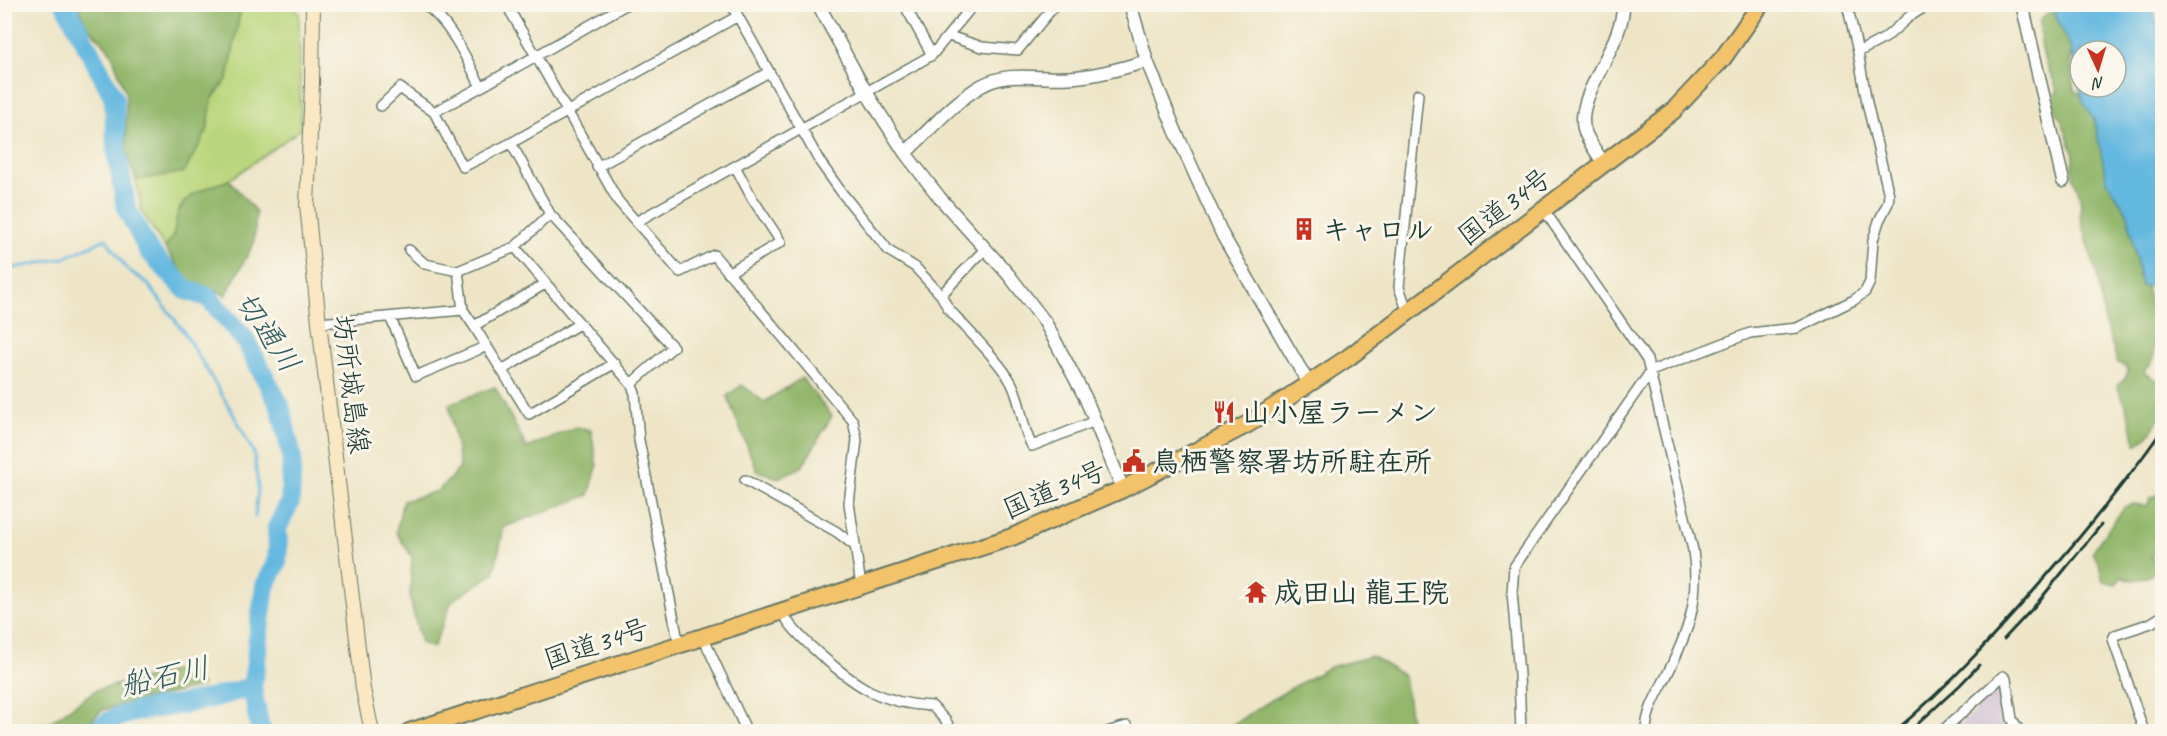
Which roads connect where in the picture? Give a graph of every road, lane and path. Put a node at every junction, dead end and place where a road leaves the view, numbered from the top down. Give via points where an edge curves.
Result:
1 (313, 4) edge
2 (424, 4) edge
3 (506, 4) edge
4 (627, 4) edge
5 (731, 4) edge
6 (818, 4) edge
7 (904, 4) edge
8 (974, 4) edge
9 (1056, 4) edge
10 (1130, 4) edge
11 (1623, 4) edge
12 (1761, 4) edge
13 (1846, 4) edge
14 (1930, 4) edge
15 (2022, 4) edge
16 (738, 16) junction
17 (949, 36) junction
18 (1858, 52) junction
19 (932, 55) junction
20 (536, 56) junction
21 (1147, 61) junction
22 (769, 72) junction
23 (481, 87) junction
24 (866, 92) junction
25 (1418, 94) dead end
26 (381, 106) dead end
27 (567, 111) junction
28 (434, 112) junction
29 (801, 129) junction
30 (510, 143) junction
31 (905, 153) junction
32 (1604, 164) junction
33 (735, 166) junction
34 (597, 167) junction
35 (2063, 181) dead end
36 (1544, 210) junction
37 (550, 214) junction
38 (636, 222) junction
39 (515, 247) junction
40 (986, 248) junction
41 (409, 250) dead end
42 (458, 271) junction
43 (728, 273) junction
44 (545, 284) junction
45 (940, 295) junction
46 (463, 310) junction
47 (1408, 313) junction
48 (390, 317) junction
49 (319, 323) junction
50 (579, 324) junction
51 (474, 326) junction
52 (487, 346) junction
53 (615, 363) junction
54 (502, 370) junction
55 (1651, 371) junction
56 (631, 384) junction
57 (1309, 384) junction
58 (1095, 421) junction
59 (746, 480) dead end
60 (1123, 489) junction
61 (855, 546) junction
62 (861, 586) junction
63 (782, 611) junction
64 (2163, 616) edge
65 (703, 637) junction
66 (681, 644) junction
67 (372, 732) edge
68 (409, 732) edge
69 (747, 732) edge
70 (952, 732) edge
71 (1107, 732) edge
72 (1131, 732) edge
73 (1521, 732) edge
74 (1646, 732) edge
75 (1941, 732) edge
76 (2020, 732) edge
77 (2144, 732) edge

1 - 49 main road, 坊所城島線 via 306,205
2 - 23 street via 445,24
3 - 20 street
4 - 20 street
5 - 16 street
6 - 24 street
7 - 19 street
8 - 17 street
9 - 17 street via 1018,50 982,47
10 - 21 street
11 - 32 street via 1620,26 1583,111 1584,131
12 - 32 highway, 国道34号 via 1723,58 1673,111
13 - 18 street
14 - 18 street via 1885,38
15 - 35 street
16 - 22 street
16 - 27 street
17 - 19 street
18 - 55 street via 1889,195 1873,240 1870,282 1865,292 1797,328 1750,333
19 - 24 street
20 - 23 street
20 - 27 street
21 - 31 street via 1102,74 1004,78 982,86
21 - 57 street via 1223,236
22 - 29 street
22 - 34 street
23 - 28 street
24 - 29 street
24 - 31 street
25 - 47 street via 1399,287
26 - 28 street via 400,88
27 - 30 street
27 - 34 street
28 - 30 street via 463,167
29 - 33 street
29 - 45 street via 870,230 889,250 915,267
30 - 37 street
31 - 40 street
32 - 36 highway, 国道34号
33 - 38 street
33 - 43 street via 781,242
34 - 38 street
36 - 47 highway, 国道34号
36 - 55 street via 1641,350
37 - 39 street
37 - 56 street via 673,346
38 - 43 street via 680,272 714,255
39 - 42 street
39 - 44 street
40 - 45 street
40 - 58 street via 1045,322
41 - 42 street via 424,264
42 - 46 street
43 - 61 street via 853,421 857,440 849,503
44 - 50 street
44 - 51 street
45 - 58 street via 1011,381 1020,401 1024,433 1032,446
46 - 48 street
46 - 51 street
47 - 57 highway, 国道34号
48 - 49 street
48 - 52 street via 416,376
49 - 67 main road, 坊所城島線
50 - 53 street
50 - 54 street
51 - 52 street
52 - 54 street
53 - 54 street via 529,414
53 - 56 street
55 - 73 street via 1515,567 1512,592
55 - 74 street via 1696,574 1688,630 1654,701
56 - 66 street
57 - 60 highway, 国道34号 via 1248,424
58 - 60 street
59 - 61 street
60 - 62 highway, 国道34号 via 1012,537
61 - 62 street
62 - 63 highway, 国道34号
63 - 65 highway, 国道34号
63 - 70 street via 786,621 809,644 852,679 893,700 932,706
64 - 77 street via 2113,639
65 - 66 highway, 国道34号
65 - 69 street
66 - 68 highway, 国道34号
71 - 72 street via 1127,726
75 - 76 street via 2003,676 2012,719

